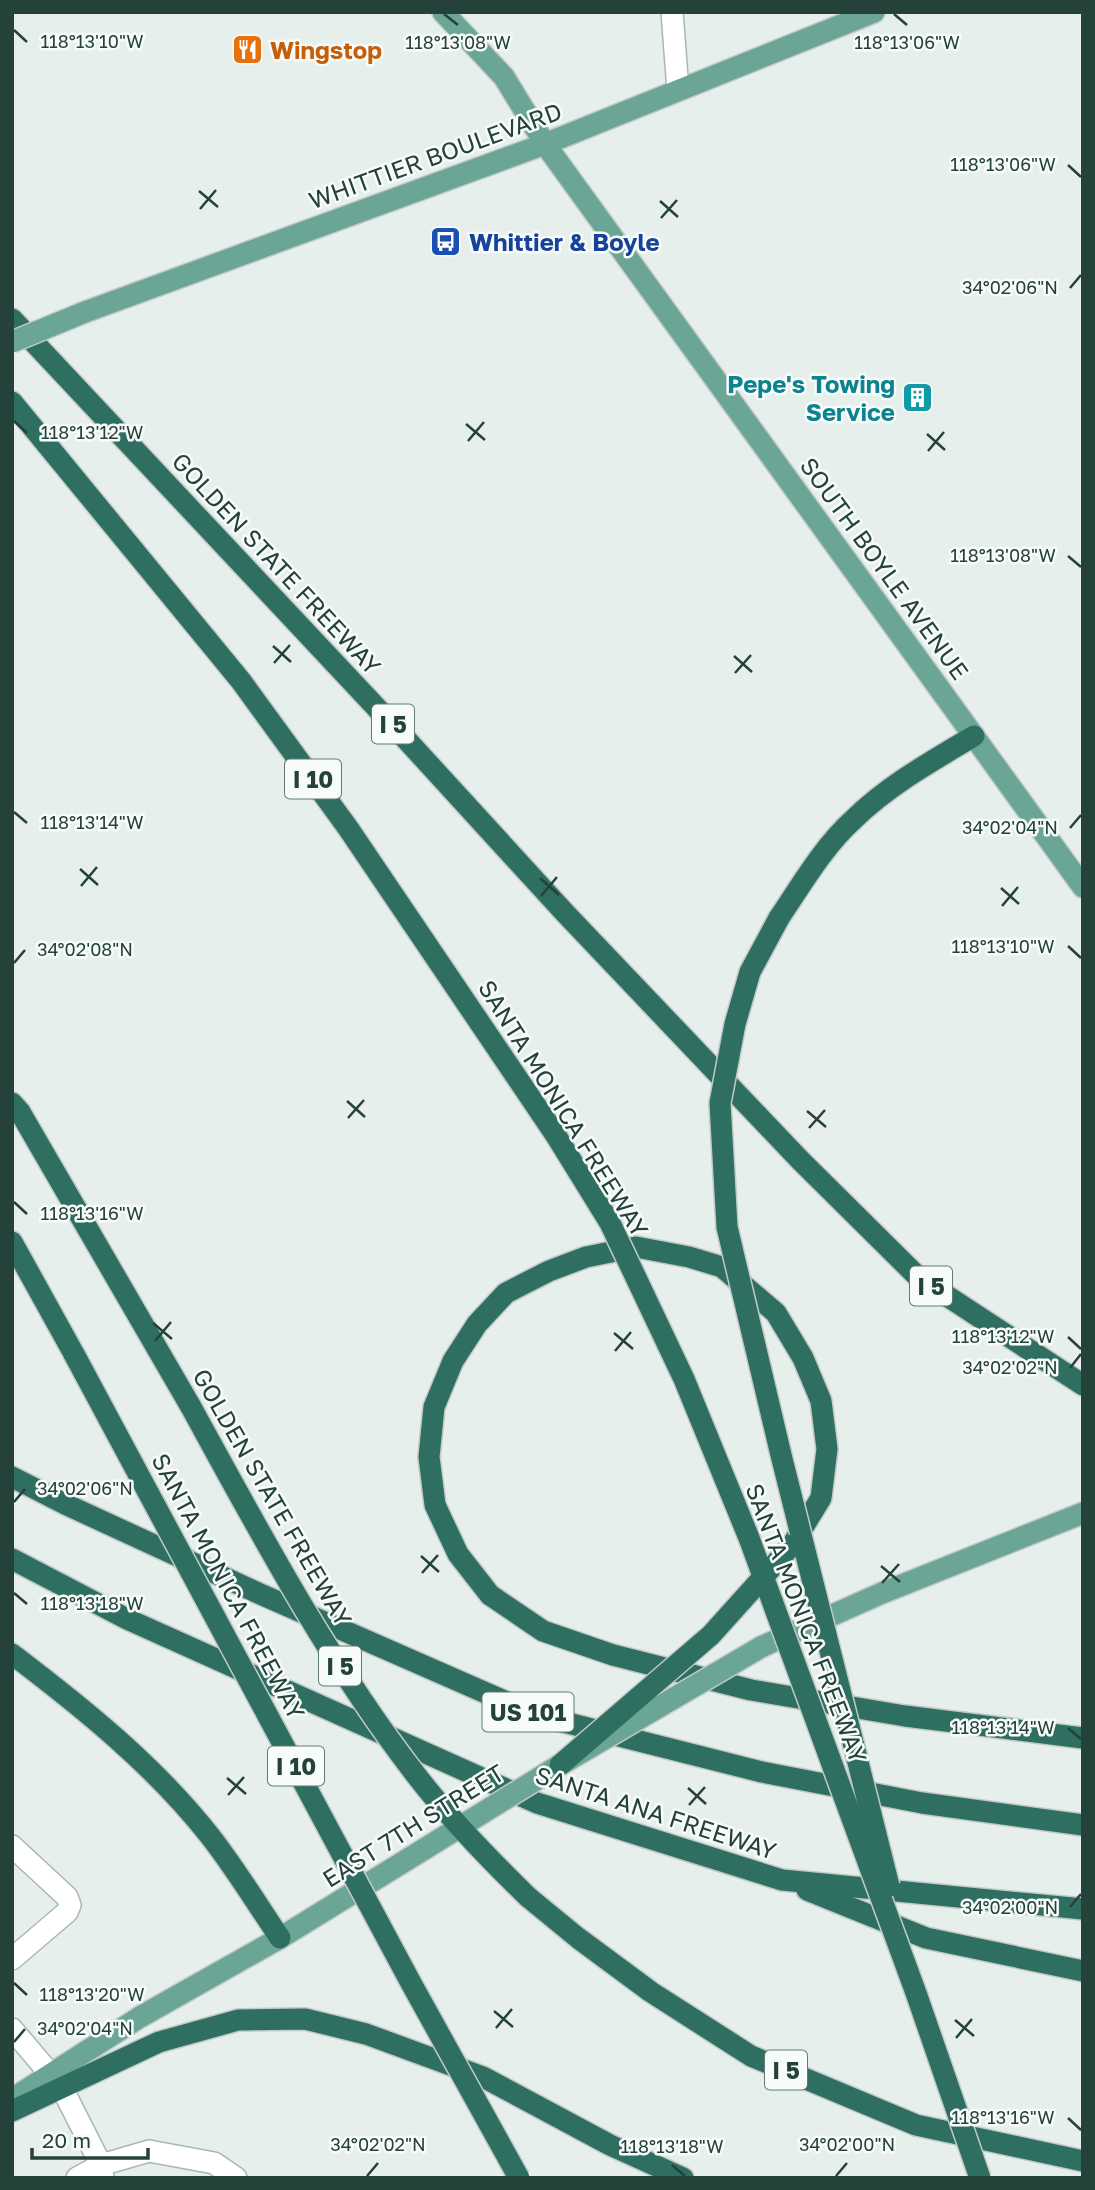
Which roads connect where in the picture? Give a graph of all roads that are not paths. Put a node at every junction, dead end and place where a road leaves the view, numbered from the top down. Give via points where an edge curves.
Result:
1 (443, 12) edge
2 (672, 12) edge
3 (874, 12) edge
4 (678, 90) junction
5 (545, 144) junction
6 (12, 319) edge
7 (12, 342) edge
8 (12, 402) edge
9 (974, 736) junction
10 (1083, 887) edge
11 (12, 1103) edge
12 (12, 1242) edge
13 (1083, 1385) edge
14 (12, 1477) edge
15 (1083, 1513) edge
16 (12, 1559) edge
17 (12, 1654) edge
18 (1083, 1738) edge
19 (560, 1765) junction
20 (1083, 1825) edge
21 (12, 1846) edge
22 (782, 1880) junction
23 (1083, 1909) edge
24 (280, 1938) junction
25 (12, 1959) edge
26 (1083, 1971) edge
27 (916, 1993) junction
28 (12, 2029) edge
29 (57, 2081) junction
30 (12, 2099) edge
31 (12, 2111) edge
32 (1083, 2161) edge
33 (102, 2171) edge
34 (77, 2178) edge
35 (236, 2178) edge
36 (519, 2178) edge
37 (683, 2178) edge
38 (980, 2178) edge

1 - 5 main road, SOUTH BOYLE AVENUE via 504,78
2 - 4 street
3 - 4 main road, WHITTIER BOULEVARD
4 - 5 main road, WHITTIER BOULEVARD
5 - 7 main road, WHITTIER BOULEVARD, bridge
5 - 9 main road, SOUTH BOYLE AVENUE
6 - 13 highway, GOLDEN STATE FREEWAY / I 5 via 800,1160 918,1277
8 - 27 highway, SANTA MONICA FREEWAY / I 10, bridge via 241,681 348,828 610,1223 684,1379 750,1538
9 - 10 main road, SOUTH BOYLE AVENUE
9 - 27 highway, bridge via 895,784 853,820 817,860 750,972 720,1103 727,1227
11 - 32 highway, GOLDEN STATE FREEWAY / I 5, bridge via 345,1673 417,1776 482,1853 578,1938 751,2056 916,2125
12 - 36 highway, SANTA MONICA FREEWAY / I 10, bridge
14 - 20 highway, US 101 via 246,1588 536,1715 762,1773 922,1803
15 - 19 main road, EAST 7TH STREET, bridge via 761,1647
16 - 22 highway, SANTA ANA FREEWAY via 127,1619 537,1803
17 - 24 highway via 95,1718 176,1797 209,1835
18 - 19 highway, bridge via 905,1716 751,1690 613,1655 543,1631 490,1595 458,1554 435,1505 429,1457 434,1407 453,1361 477,1324 506,1293 586,1257 636,1247 722,1267 776,1314 803,1358 821,1401 827,1449 821,1498 792,1545 711,1635
19 - 24 main road, EAST 7TH STREET, bridge
21 - 25 street via 70,1905
22 - 23 highway, SANTA ANA FREEWAY
22 - 26 highway via 926,1937
24 - 29 main road, EAST 7TH STREET via 140,2017
27 - 38 highway, SANTA MONICA FREEWAY / I 10, bridge
28 - 29 street
29 - 30 main road, EAST 7TH STREET
29 - 31 highway
29 - 33 street
29 - 37 highway via 159,2042 238,2020 304,2019 366,2034 483,2077
33 - 34 street
33 - 35 street via 149,2151 214,2163

